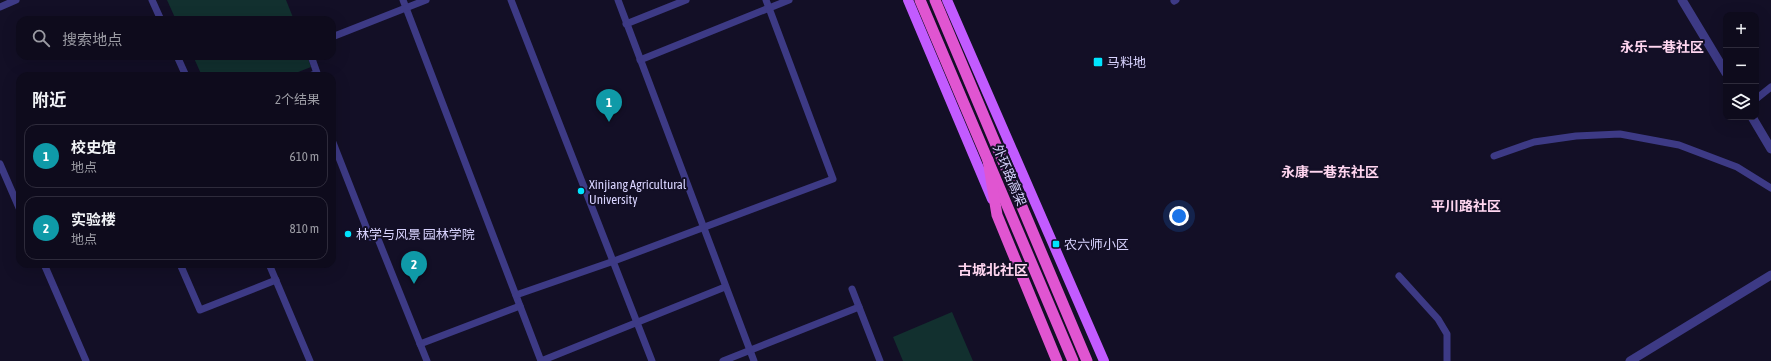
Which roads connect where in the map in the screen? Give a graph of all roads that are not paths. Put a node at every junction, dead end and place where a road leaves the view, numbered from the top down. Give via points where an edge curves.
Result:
1 (16, 0) edge
2 (152, 0) edge
3 (403, 0) edge
4 (426, 0) edge
5 (511, 0) edge
6 (618, 0) edge
7 (686, 0) edge
8 (766, 0) edge
9 (789, 0) edge
10 (908, 0) edge
11 (920, 0) edge
12 (935, 0) edge
13 (948, 0) edge
14 (1682, 0) edge
15 (0, 6) edge
16 (406, 7) junction
17 (770, 8) junction
18 (159, 16) edge
19 (626, 24) junction
20 (336, 35) edge
21 (179, 60) edge
22 (312, 60) edge
23 (640, 60) junction
24 (1723, 68) edge
25 (184, 72) edge
26 (317, 72) edge
27 (1771, 87) edge
28 (1759, 97) edge
29 (1754, 120) edge
30 (1771, 149) edge
31 (336, 150) edge
32 (1494, 156) dead end
33 (988, 160) junction
34 (0, 164) edge
35 (1771, 188) edge
36 (16, 201) edge
37 (703, 228) junction
38 (614, 262) junction
39 (46, 268) edge
40 (182, 268) edge
41 (271, 268) edge
42 (1771, 275) edge
43 (1399, 276) dead end
44 (276, 280) junction
45 (725, 288) junction
46 (852, 289) dead end
47 (516, 295) junction
48 (520, 306) junction
49 (859, 307) junction
50 (637, 323) junction
51 (420, 344) junction
52 (750, 350) junction
53 (86, 361) edge
54 (310, 361) edge
55 (427, 361) edge
56 (541, 361) edge
57 (652, 361) edge
58 (723, 361) edge
59 (754, 361) edge
60 (880, 361) edge
61 (1058, 361) edge
62 (1073, 361) edge
63 (1087, 361) edge
64 (1104, 361) edge
65 (1447, 361) edge
66 (1630, 361) edge

1 - 15 street
2 - 18 street
3 - 16 street
4 - 16 street
5 - 38 street
6 - 19 street
7 - 19 street
8 - 17 street
9 - 17 street
10 - 61 main road
11 - 33 highway, 外环路高架
12 - 63 highway, 外环路高架
13 - 64 main road
14 - 24 street
16 - 20 street
16 - 47 street
17 - 23 street
17 - 37 street via 833,179
19 - 23 street
21 - 25 street
22 - 26 street
23 - 37 street
27 - 28 street
29 - 30 street
31 - 51 street via 370,238 378,239
32 - 35 street via 1534,142 1576,136 1620,134 1679,145 1737,167
33 - 61 highway, bridge via 997,215
33 - 62 highway, 外环路高架, bridge
34 - 36 street
37 - 38 street
37 - 45 street
38 - 47 street
38 - 50 street
39 - 53 street
40 - 44 street via 200,310
41 - 44 street
42 - 66 street
43 - 65 street via 1438,319 1446,334
44 - 54 street
45 - 50 street
45 - 52 street
46 - 49 street
47 - 48 street
48 - 51 street
48 - 56 street
49 - 52 street
49 - 60 street
50 - 56 street
50 - 57 street
51 - 55 street
52 - 58 street
52 - 59 street

